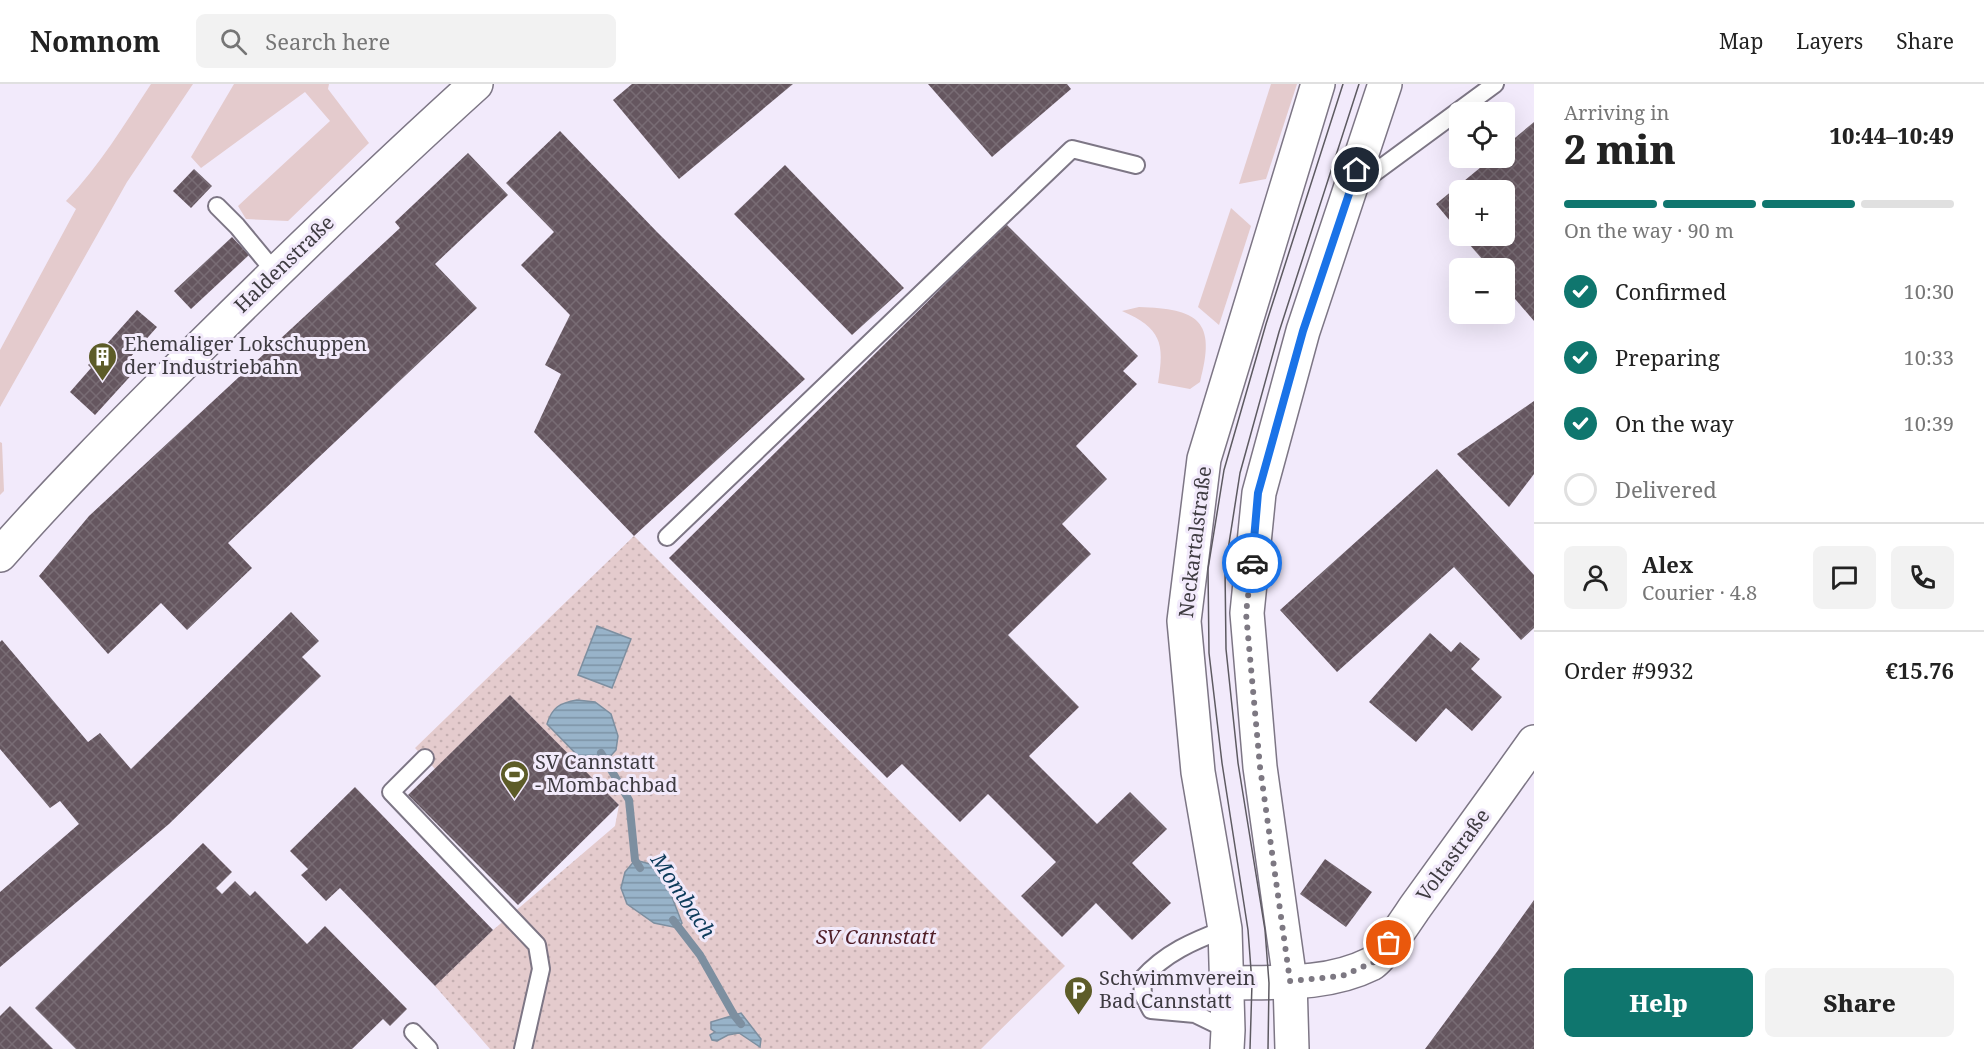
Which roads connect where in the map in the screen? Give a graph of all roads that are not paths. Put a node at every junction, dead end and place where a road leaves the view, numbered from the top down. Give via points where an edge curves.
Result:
1 (476, 84) edge
2 (1318, 84) edge
3 (1385, 84) edge
4 (1495, 84) edge
5 (1136, 165) dead end
6 (1350, 191) junction
7 (217, 206) dead end
8 (275, 272) junction
9 (667, 537) dead end
10 (0, 555) edge
11 (1534, 742) edge
12 (424, 758) dead end
13 (1225, 929) junction
14 (1290, 981) junction
15 (1227, 983) junction
16 (413, 1032) dead end
17 (1228, 1040) edge
18 (429, 1049) edge
19 (524, 1049) edge
20 (1292, 1049) edge

1 - 8 main road, Haldenstraße
2 - 13 main road, Neckartalstraße via 1204,459 1184,621 1198,772
3 - 6 main road
4 - 6 lane
5 - 9 lane via 1072,149
6 - 14 main road via 1303,331 1258,493 1246,613 1260,767
7 - 8 lane
8 - 10 main road, Haldenstraße via 132,414
11 - 14 main road, Voltastraße via 1374,962 1342,976
12 - 19 lane via 391,792 537,945 542,969
13 - 15 main road, Neckartalstraße
13 - 17 lane via 1190,942 1156,963 1142,979 1143,995 1151,1010 1195,1014
14 - 15 main road, Voltastraße
14 - 20 main road
15 - 17 main road, Neckartalstraße
16 - 18 lane

